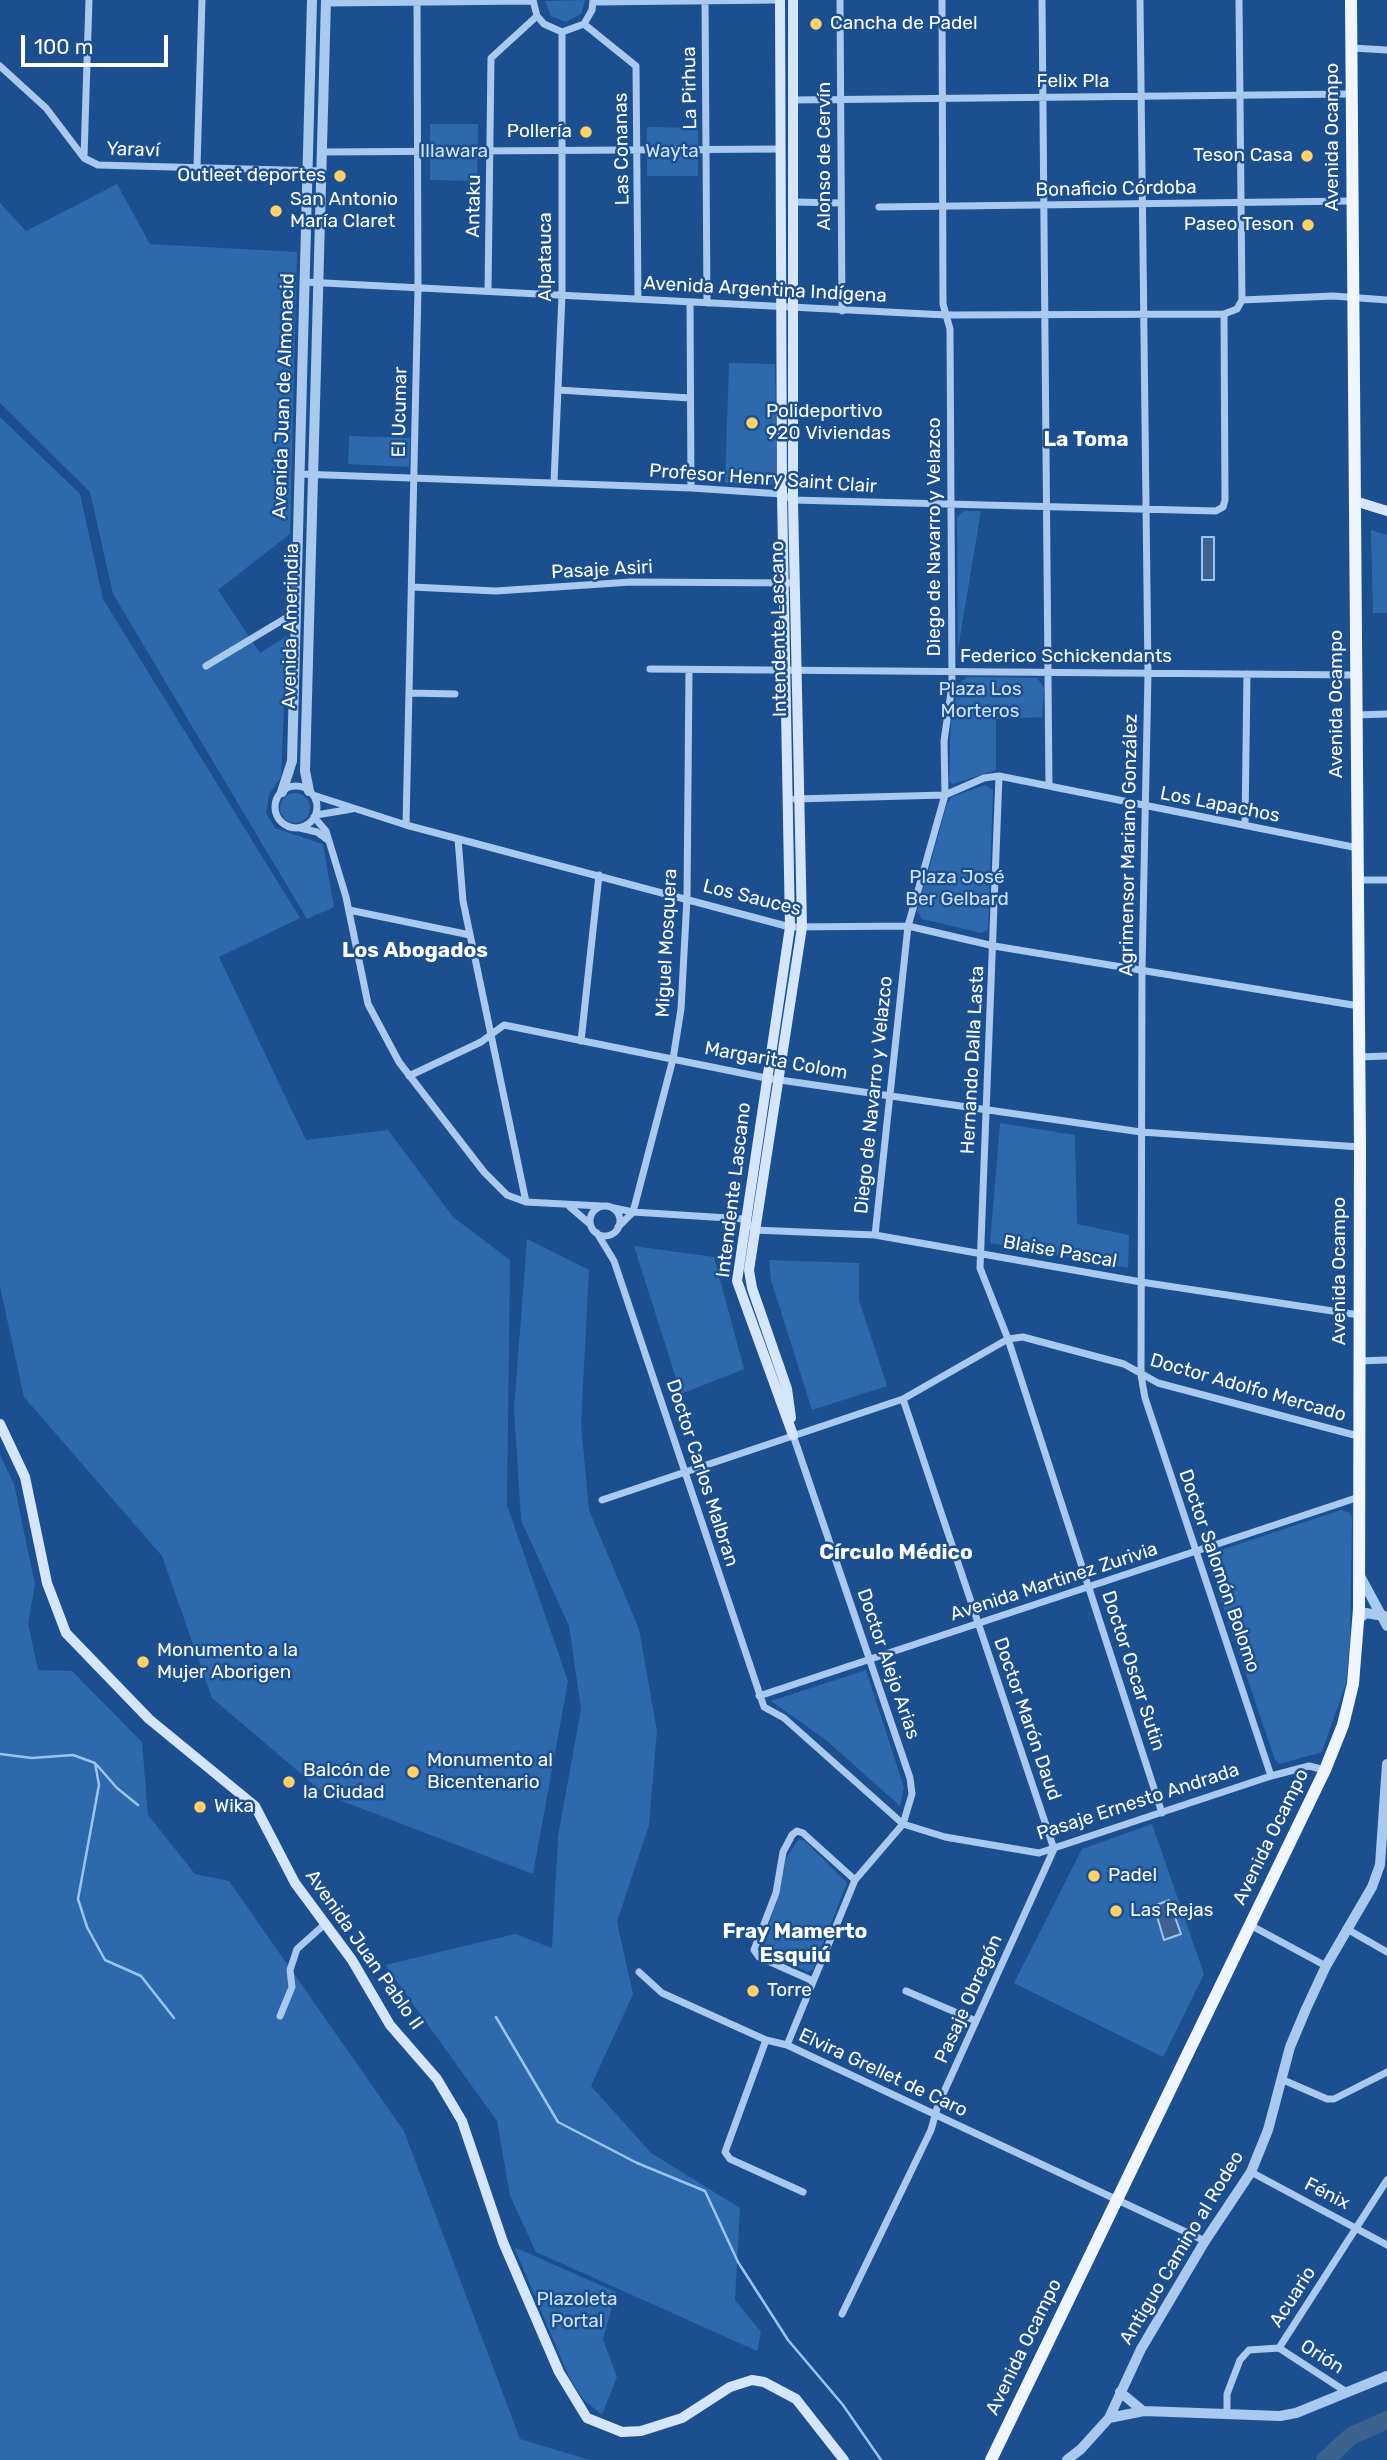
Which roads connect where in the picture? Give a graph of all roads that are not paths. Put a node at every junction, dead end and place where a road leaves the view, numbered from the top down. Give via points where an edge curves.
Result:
1 (89, 0) edge
2 (202, 0) edge
3 (312, 0) edge
4 (533, 0) edge
5 (780, 0) edge
6 (793, 0) edge
7 (840, 0) edge
8 (942, 0) edge
9 (1042, 0) edge
10 (1140, 0) edge
11 (1238, 0) edge
12 (1351, 0) edge
13 (417, 1) edge
14 (510, 1) edge
15 (594, 1) edge
16 (705, 1) edge
17 (326, 2) edge
18 (537, 16) junction
19 (584, 24) junction
20 (562, 32) junction
21 (1352, 48) junction
22 (1387, 50) edge
23 (0, 66) edge
24 (1352, 93) junction
25 (1240, 96) junction
26 (942, 97) junction
27 (1042, 98) junction
28 (1141, 98) junction
29 (841, 99) junction
30 (793, 100) junction
31 (639, 149) junction
32 (706, 149) junction
33 (781, 149) junction
34 (490, 150) junction
35 (562, 150) junction
36 (418, 151) junction
37 (322, 152) junction
38 (84, 158) junction
39 (198, 167) junction
40 (307, 170) junction
41 (321, 171) junction
42 (1353, 201) junction
43 (794, 202) junction
44 (841, 203) junction
45 (1142, 204) junction
46 (1242, 204) junction
47 (943, 206) junction
48 (1043, 206) junction
49 (879, 207) dead end
50 (304, 282) junction
51 (318, 283) junction
52 (418, 288) junction
53 (488, 291) junction
54 (562, 295) junction
55 (1353, 298) junction
56 (638, 299) junction
57 (1242, 300) junction
58 (1387, 300) edge
59 (690, 302) junction
60 (708, 303) junction
61 (782, 306) junction
62 (795, 307) junction
63 (842, 311) junction
64 (1223, 314) junction
65 (946, 315) junction
66 (1045, 315) junction
67 (1143, 315) junction
68 (558, 390) junction
69 (690, 398) junction
70 (299, 474) junction
71 (313, 474) junction
72 (414, 478) junction
73 (554, 482) junction
74 (691, 488) junction
75 (782, 494) junction
76 (793, 500) junction
77 (1355, 501) junction
78 (951, 505) junction
79 (1047, 508) junction
80 (1145, 509) junction
81 (1387, 511) edge
82 (790, 582) junction
83 (412, 587) junction
84 (296, 612) junction
85 (206, 666) dead end
86 (650, 669) dead end
87 (689, 670) junction
88 (791, 671) junction
89 (951, 673) junction
90 (1048, 673) junction
91 (1148, 673) junction
92 (1247, 674) junction
93 (1356, 675) junction
94 (409, 693) junction
95 (455, 694) dead end
96 (1387, 714) edge
97 (1357, 715) junction
98 (999, 776) junction
99 (1049, 786) junction
100 (282, 792) junction
101 (311, 793) junction
102 (945, 795) junction
103 (794, 799) junction
104 (1146, 806) junction
105 (353, 808) junction
106 (315, 816) junction
107 (406, 825) junction
108 (1245, 825) junction
109 (299, 828) junction
110 (458, 839) junction
111 (330, 842) junction
112 (1358, 848) junction
113 (599, 875) junction
114 (1358, 880) junction
115 (1387, 880) edge
116 (687, 898) junction
117 (349, 910) junction
118 (908, 926) junction
119 (796, 927) junction
120 (470, 935) junction
121 (994, 946) junction
122 (1142, 970) junction
123 (1359, 1006) junction
124 (491, 1034) junction
125 (580, 1041) junction
126 (1387, 1056) edge
127 (1359, 1057) junction
128 (673, 1059) junction
129 (409, 1076) junction
130 (766, 1078) junction
131 (778, 1080) junction
132 (890, 1095) junction
133 (987, 1108) junction
134 (1141, 1132) junction
135 (1360, 1147) junction
136 (526, 1202) junction
137 (567, 1206) junction
138 (601, 1206) junction
139 (614, 1208) junction
140 (633, 1212) junction
141 (744, 1219) junction
142 (591, 1226) junction
143 (615, 1230) junction
144 (754, 1230) junction
145 (597, 1233) junction
146 (875, 1235) junction
147 (979, 1255) junction
148 (614, 1261) junction
149 (1141, 1282) junction
150 (1359, 1315) junction
151 (1008, 1339) junction
152 (1387, 1360) edge
153 (1359, 1361) junction
154 (1141, 1375) junction
155 (903, 1399) junction
156 (0, 1424) edge
157 (793, 1435) junction
158 (1358, 1436) junction
159 (685, 1473) junction
160 (1359, 1497) junction
161 (602, 1500) dead end
162 (1196, 1551) junction
163 (1359, 1572) junction
164 (1089, 1587) junction
165 (1359, 1619) junction
166 (1386, 1621) edge
167 (978, 1624) junction
168 (869, 1660) junction
169 (759, 1696) junction
170 (1387, 1764) edge
171 (1325, 1770) junction
172 (1271, 1776) junction
173 (1163, 1812) junction
174 (903, 1824) junction
175 (1054, 1849) junction
176 (855, 1880) junction
177 (325, 1924) junction
178 (1250, 1925) junction
179 (1347, 1929) junction
180 (1387, 1952) edge
181 (1326, 1966) junction
182 (639, 1972) dead end
183 (813, 1981) junction
184 (906, 1991) dead end
185 (280, 2016) dead end
186 (976, 2021) junction
187 (766, 2039) junction
188 (787, 2045) junction
189 (1387, 2072) edge
190 (1281, 2079) junction
191 (935, 2116) junction
192 (1251, 2172) junction
193 (1387, 2180) edge
194 (803, 2192) dead end
195 (1117, 2199) junction
196 (1357, 2227) junction
197 (1205, 2241) junction
198 (1387, 2245) edge
199 (842, 2314) dead end
200 (1279, 2348) junction
201 (1387, 2376) edge
202 (1120, 2392) junction
203 (1349, 2393) junction
204 (1144, 2411) junction
205 (1227, 2414) junction
206 (1109, 2418) junction
207 (992, 2459) edge
208 (844, 2460) edge
209 (1067, 2460) edge

1 - 38 street
2 - 39 street
3 - 40 street, Avenida Juan de Almonacid
4 - 14 street
4 - 18 street
5 - 16 street
5 - 33 main road, Intendente Lascano
6 - 30 main road, Intendente Lascano
7 - 29 street, Alonso de Cervín
8 - 26 street, Diego de Navarro y Velazco
9 - 27 street
10 - 28 street, Agrimensor Mariano González
11 - 25 street
12 - 21 main road, Avenida Ocampo
13 - 14 street
13 - 17 street
13 - 36 street, El Ucumar
15 - 16 street
15 - 19 street
16 - 32 street, La Pirhua
17 - 37 street, Avenida Amerindia
18 - 20 street via 552,30
18 - 34 street, Antaku via 491,58
19 - 20 street
19 - 31 street, Las Conanas via 636,66
20 - 35 street, Alpatauca
21 - 22 street
21 - 24 main road, Avenida Ocampo
23 - 38 street, Yaraví via 46,108
24 - 25 street, Felix Pla
24 - 42 main road, Avenida Ocampo
25 - 28 street, Felix Pla
25 - 46 street
26 - 27 street, Felix Pla
26 - 29 street, Felix Pla
26 - 47 street, Diego de Navarro y Velazco
27 - 28 street, Felix Pla
27 - 48 street
28 - 45 street, Agrimensor Mariano González
29 - 30 street, Felix Pla
29 - 44 street, Alonso de Cervín
30 - 43 main road, Intendente Lascano
31 - 32 street
31 - 35 street
31 - 56 street, Las Conanas
32 - 33 street
32 - 60 street, La Pirhua
33 - 61 main road, Intendente Lascano
34 - 35 street
34 - 36 street
34 - 53 street, Antaku
35 - 54 street, Alpatauca
36 - 37 street
36 - 52 street, El Ucumar
37 - 41 street, Avenida Amerindia
38 - 39 street, Yaraví via 98,165
39 - 40 street, Yaraví
40 - 41 street, Yaraví
40 - 50 street, Avenida Juan de Almonacid
41 - 51 street, Avenida Amerindia
42 - 46 street, Bonaficio Córdoba
42 - 55 main road, Avenida Ocampo
43 - 44 street
43 - 62 main road, Intendente Lascano
44 - 63 street, Alonso de Cervín
45 - 46 street, Bonaficio Córdoba
45 - 48 street, Bonaficio Córdoba
45 - 67 street, Agrimensor Mariano González
46 - 57 street
47 - 48 street, Bonaficio Córdoba
47 - 49 street, Bonaficio Córdoba
47 - 65 street, Diego de Navarro y Velazco
48 - 66 street
50 - 51 street, Avenida Argentina Indígena
50 - 70 street, Avenida Juan de Almonacid
51 - 52 street, Avenida Argentina Indígena
51 - 71 street, Avenida Amerindia
52 - 53 street, Avenida Argentina Indígena
52 - 72 street, El Ucumar
53 - 54 street, Avenida Argentina Indígena
54 - 56 street, Avenida Argentina Indígena
54 - 68 street, Alpatauca
55 - 57 street
55 - 58 street
55 - 77 main road, Avenida Ocampo
56 - 59 street, Avenida Argentina Indígena
57 - 64 street via 1237,309
59 - 60 street, Avenida Argentina Indígena
59 - 69 street
60 - 61 street, Avenida Argentina Indígena
61 - 62 street, Avenida Argentina Indígena
61 - 75 main road, Intendente Lascano
62 - 63 street, Avenida Argentina Indígena
62 - 76 main road, Intendente Lascano
63 - 65 street, Avenida Argentina Indígena
64 - 67 street, Avenida Argentina Indígena
64 - 80 street, Profesor Henry Saint Clair via 1223,508 1216,512
65 - 66 street, Avenida Argentina Indígena
65 - 78 street, Diego de Navarro y Velazco via 950,329
66 - 67 street, Avenida Argentina Indígena
66 - 79 street
67 - 80 street, Agrimensor Mariano González
68 - 69 street
68 - 73 street, Alpatauca
69 - 74 street
70 - 71 street, Profesor Henry Saint Clair
70 - 84 street, Avenida Juan de Almonacid
71 - 72 street, Profesor Henry Saint Clair
71 - 101 street, Avenida Amerindia via 305,771
72 - 73 street, Profesor Henry Saint Clair
72 - 83 street, El Ucumar
73 - 74 street, Profesor Henry Saint Clair
74 - 75 street, Profesor Henry Saint Clair
75 - 76 street, Profesor Henry Saint Clair
75 - 82 main road, Intendente Lascano
76 - 78 street, Profesor Henry Saint Clair
76 - 82 main road, Intendente Lascano
77 - 81 main road
77 - 93 main road, Avenida Ocampo
78 - 79 street, Profesor Henry Saint Clair
78 - 89 street, Diego de Navarro y Velazco
79 - 80 street, Profesor Henry Saint Clair
79 - 90 street
80 - 91 street, Agrimensor Mariano González
82 - 83 street, Pasaje Asiri via 631,582 496,591
82 - 88 main road, Intendente Lascano
83 - 94 street, El Ucumar
84 - 85 street
84 - 100 street, Avenida Juan de Almonacid via 292,761
86 - 87 street, Federico Schickendants
87 - 88 street, Federico Schickendants
87 - 116 street, Miguel Mosquera
88 - 89 street, Federico Schickendants
88 - 103 main road, Intendente Lascano
89 - 90 street, Federico Schickendants
89 - 102 street, Diego de Navarro y Velazco via 944,741
90 - 91 street, Federico Schickendants
90 - 99 street
91 - 92 street, Federico Schickendants
91 - 104 street, Agrimensor Mariano González
92 - 93 street, Federico Schickendants
92 - 108 street
93 - 97 main road, Avenida Ocampo
94 - 95 street
94 - 107 street, El Ucumar
96 - 97 street
97 - 112 main road, Avenida Ocampo
98 - 99 street, Los Lapachos
98 - 102 street, Los Lapachos
98 - 121 street, Hernando Dalla Lasta
99 - 104 street, Los Lapachos
100 - 101 street via 292,787
100 - 109 street via 275,804 277,817 287,826
101 - 105 street, Los Sauces
101 - 106 street
102 - 103 street, Los Lapachos
102 - 118 street, Diego de Navarro y Velazco
103 - 119 main road, Intendente Lascano
104 - 108 street, Los Lapachos
104 - 122 street, Agrimensor Mariano González
105 - 106 street, Los Sauces
105 - 107 street, Los Sauces
106 - 109 street
106 - 111 street
107 - 110 street, Los Sauces
108 - 112 street, Los Lapachos
109 - 111 street via 317,832
110 - 113 street, Los Sauces
110 - 120 street
111 - 117 street
112 - 114 main road, Avenida Ocampo
113 - 116 street, Los Sauces
113 - 125 street
114 - 115 street
114 - 123 main road, Avenida Ocampo
116 - 119 street, Los Sauces
116 - 128 street, Miguel Mosquera via 681,1009
117 - 120 street
117 - 129 street via 368,1004
118 - 119 street, Los Sauces
118 - 121 street, Los Sauces
118 - 132 street, Diego de Navarro y Velazco
119 - 130 main road, Intendente Lascano
119 - 131 main road, Intendente Lascano
120 - 124 street
121 - 122 street, Los Sauces
121 - 133 street, Hernando Dalla Lasta
122 - 123 street, Los Sauces
122 - 134 street, Agrimensor Mariano González
123 - 127 main road, Avenida Ocampo
124 - 125 street, Margarita Colom via 504,1025
124 - 129 street, Margarita Colom
124 - 136 street
125 - 128 street, Margarita Colom
126 - 127 street
127 - 135 main road, Avenida Ocampo
128 - 130 street, Margarita Colom
128 - 140 street, Miguel Mosquera
129 - 136 street via 497,1186
130 - 131 street, Margarita Colom
130 - 141 main road, Intendente Lascano
131 - 132 street, Margarita Colom
131 - 144 main road, Intendente Lascano
132 - 133 street, Margarita Colom
132 - 146 street, Diego de Navarro y Velazco
133 - 134 street, Margarita Colom
133 - 147 street, Hernando Dalla Lasta
134 - 135 street, Margarita Colom
134 - 149 street, Agrimensor Mariano González
135 - 150 main road, Avenida Ocampo
136 - 137 street
137 - 138 street
137 - 142 street via 579,1211
138 - 139 street
138 - 142 street via 592,1213
139 - 140 street
139 - 143 street via 620,1217
140 - 141 street
140 - 143 street
141 - 144 street
141 - 157 main road, Intendente Lascano via 737,1281
142 - 145 street
143 - 145 street
143 - 148 street, Doctor Carlos Malbran
144 - 146 street, Blaise Pascal
144 - 157 main road, Intendente Lascano via 749,1279 787,1389
145 - 148 street, Doctor Carlos Malbran
146 - 147 street, Blaise Pascal
147 - 149 street, Blaise Pascal
147 - 151 street, Hernando Dalla Lasta
148 - 159 street, Doctor Carlos Malbran
149 - 150 street, Blaise Pascal
149 - 154 street, Agrimensor Mariano González
150 - 153 main road, Avenida Ocampo
151 - 154 street, Doctor Adolfo Mercado via 1023,1337 1124,1364
151 - 155 street
151 - 164 street, Doctor Oscar Sutin
152 - 153 street
153 - 158 main road, Avenida Ocampo
154 - 158 street, Doctor Adolfo Mercado
154 - 162 street, Doctor Salomón Bolomo
155 - 157 street
155 - 167 street, Doctor Marón Daud
156 - 177 main road, Avenida Juan Pablo II via 25,1476 47,1583 66,1633 149,1719 255,1806 284,1865
157 - 159 street
157 - 168 street, Doctor Alejo Arias
158 - 160 main road, Avenida Ocampo
159 - 161 street
159 - 169 street, Doctor Carlos Malbran
160 - 162 street, Avenida Martinez Zurivia
160 - 163 main road, Avenida Ocampo
162 - 164 street, Avenida Martinez Zurivia
162 - 172 street, Doctor Salomón Bolomo
163 - 165 main road, Avenida Ocampo
163 - 166 street
164 - 167 street, Avenida Martinez Zurivia
164 - 173 street, Doctor Oscar Sutin
165 - 166 street via 1366,1613
165 - 171 main road, Avenida Ocampo via 1353,1684
167 - 168 street, Avenida Martinez Zurivia
167 - 175 street, Doctor Marón Daud
168 - 169 street, Avenida Martinez Zurivia
168 - 174 street, Doctor Alejo Arias via 910,1778 910,1806
169 - 174 street, Pasaje Ernesto Andrada via 764,1707 784,1718
170 - 179 street, Antiguo Camino al Rodeo via 1380,1865
171 - 172 street, Pasaje Ernesto Andrada via 1309,1766
171 - 178 main road, Avenida Ocampo
172 - 173 street, Pasaje Ernesto Andrada
173 - 175 street, Pasaje Ernesto Andrada
174 - 175 street, Pasaje Ernesto Andrada via 945,1837 1039,1853
174 - 176 street
175 - 186 street, Pasaje Obregón
176 - 183 street
176 - 183 street via 803,1833 792,1835 754,1950 759,1957
177 - 185 street via 297,1949 290,1970 292,1987
177 - 208 main road, Avenida Juan Pablo II via 390,2025 450,2098 538,2325 587,2418 622,2432 641,2431 682,2418 730,2387 752,2380 796,2399
178 - 181 street
178 - 195 main road, Avenida Ocampo
179 - 180 street
179 - 181 street, Antiguo Camino al Rodeo
181 - 190 street, Antiguo Camino al Rodeo
182 - 187 street, Elvira Grellet de Caro via 662,1993
183 - 188 street
184 - 186 street
186 - 191 street, Pasaje Obregón
187 - 188 street, Elvira Grellet de Caro
187 - 194 street via 725,2152 730,2159
188 - 191 street, Elvira Grellet de Caro
189 - 190 street via 1334,2099
190 - 192 street, Antiguo Camino al Rodeo
191 - 195 street, Elvira Grellet de Caro
191 - 199 street, Pasaje Obregón
192 - 196 street, Fénix
192 - 197 street, Antiguo Camino al Rodeo
193 - 196 street, Acuario
195 - 197 street, Elvira Grellet de Caro
195 - 207 main road, Avenida Ocampo
196 - 198 street, Fénix
196 - 200 street, Acuario
197 - 202 street, Antiguo Camino al Rodeo
200 - 203 street, Orión
200 - 205 street, Acuario via 1249,2350 1240,2360 1227,2394
201 - 203 street
202 - 204 street
202 - 206 street, Antiguo Camino al Rodeo
203 - 205 street via 1288,2415
204 - 205 street
204 - 206 street
206 - 209 street, Antiguo Camino al Rodeo

